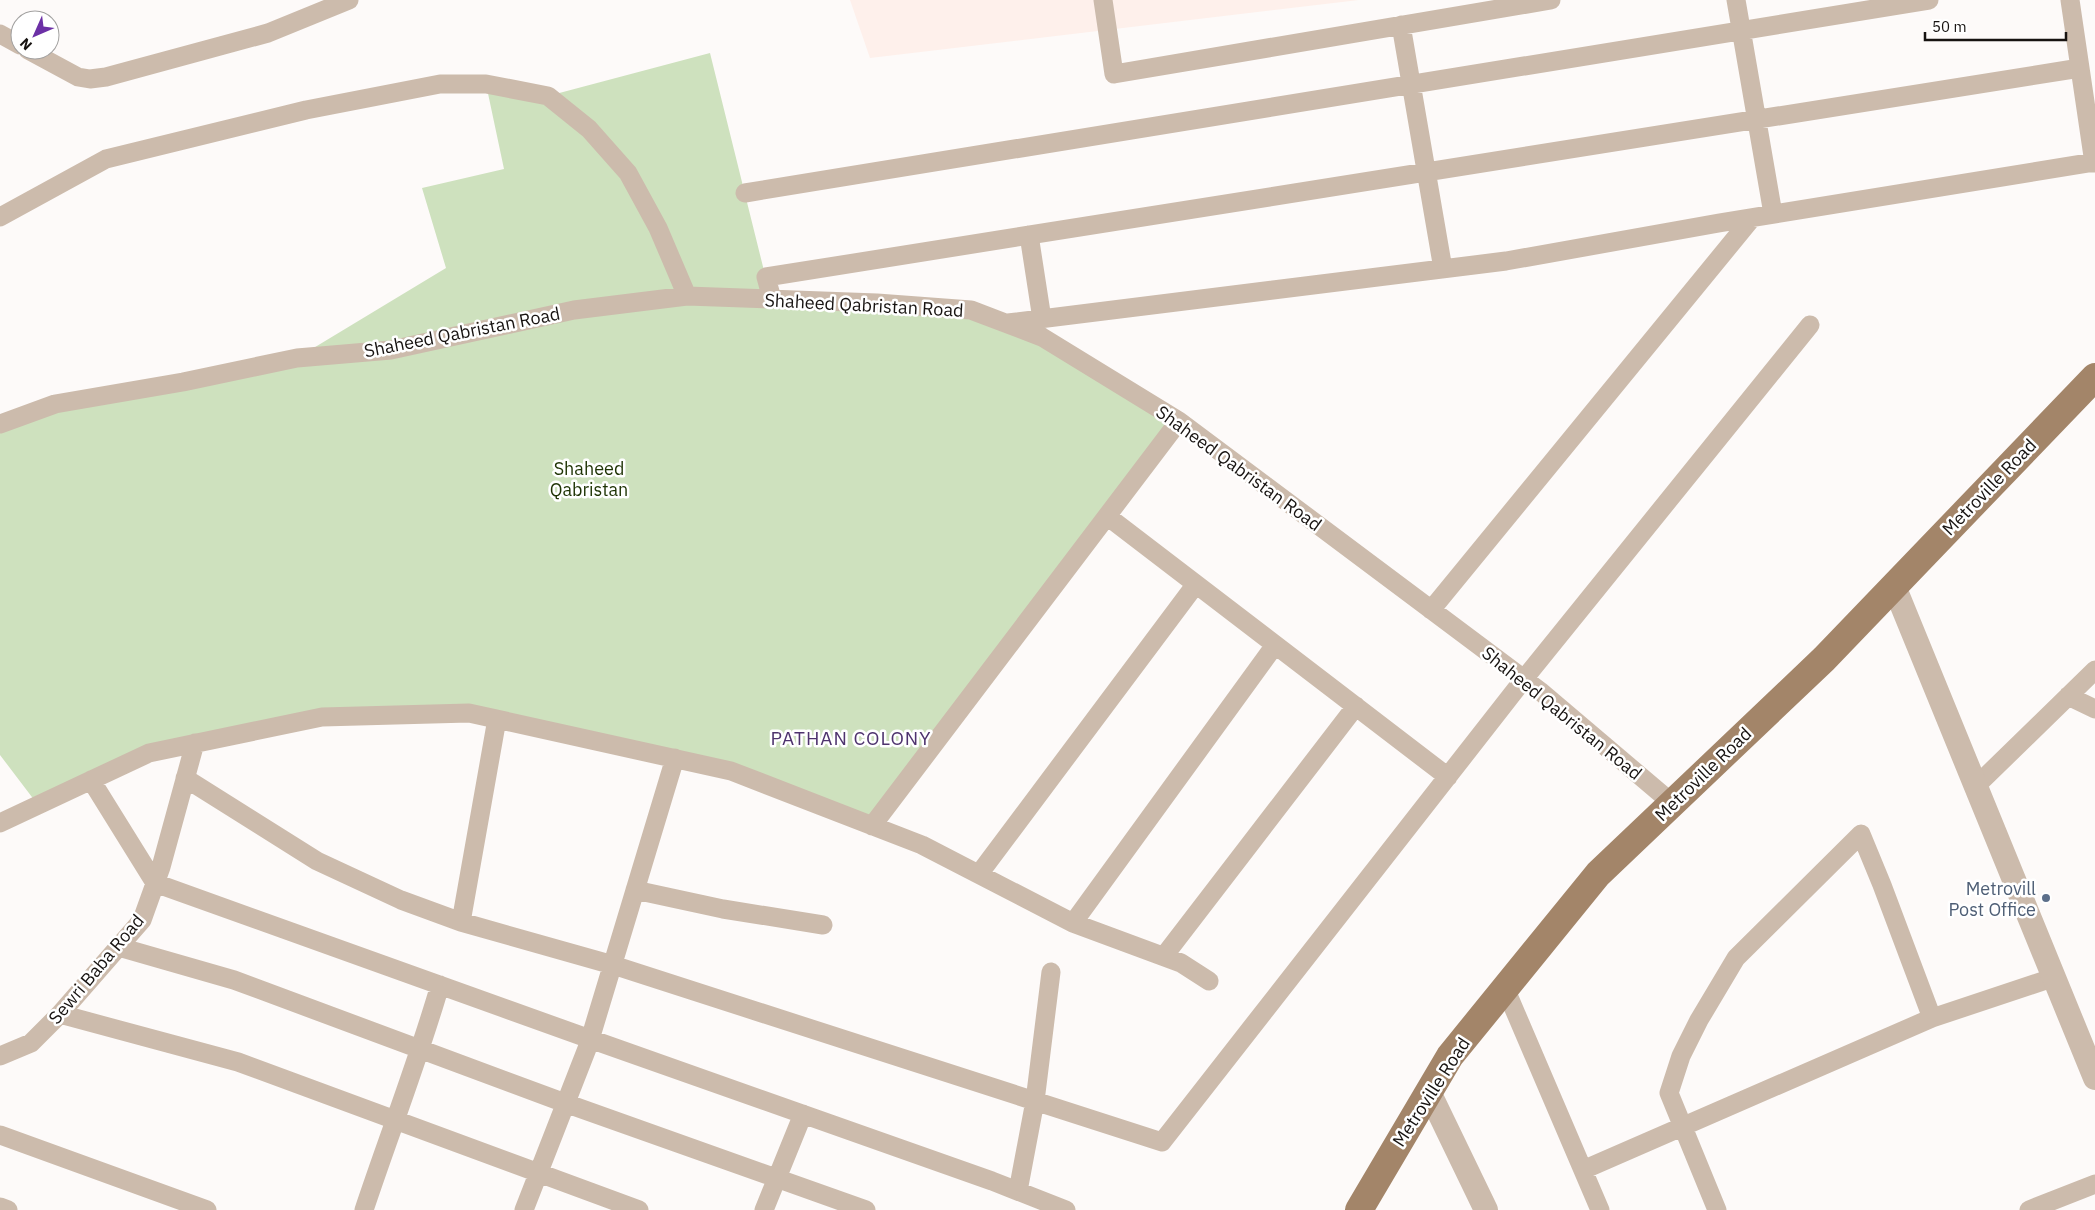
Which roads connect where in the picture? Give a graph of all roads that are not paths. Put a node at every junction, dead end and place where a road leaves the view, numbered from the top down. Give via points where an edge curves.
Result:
1 (349, 0) edge
2 (1104, 0) edge
3 (1551, 0) edge
4 (1736, 0) edge
5 (1929, 0) edge
6 (2070, 0) edge
7 (1401, 25) junction
8 (1741, 31) junction
9 (47, 60) edge
10 (2080, 68) junction
11 (1411, 84) junction
12 (1756, 119) junction
13 (2094, 162) edge
14 (1426, 172) junction
15 (745, 193) dead end
16 (1773, 214) junction
17 (0, 217) edge
18 (1752, 218) junction
19 (1029, 235) junction
20 (1443, 269) junction
21 (687, 296) junction
22 (772, 299) junction
23 (1042, 319) junction
24 (1006, 323) junction
25 (1810, 325) dead end
26 (2095, 377) edge
27 (1179, 421) junction
28 (0, 424) edge
29 (1107, 516) junction
30 (1196, 584) junction
31 (1894, 586) junction
32 (1431, 610) junction
33 (1275, 644) junction
34 (2095, 670) edge
35 (1524, 680) junction
36 (2068, 696) junction
37 (1356, 706) junction
38 (2095, 709) edge
39 (497, 719) junction
40 (195, 743) junction
41 (675, 758) junction
42 (1448, 777) junction
43 (185, 778) junction
44 (91, 780) junction
45 (1976, 787) junction
46 (1672, 803) junction
47 (0, 823) edge
48 (872, 826) junction
49 (979, 874) junction
50 (155, 882) junction
51 (635, 890) junction
52 (461, 922) junction
53 (1073, 923) junction
54 (823, 926) dead end
55 (119, 947) junction
56 (1164, 956) junction
57 (612, 965) junction
58 (1051, 972) dead end
59 (2055, 976) junction
60 (1209, 981) dead end
61 (440, 985) junction
62 (1505, 988) junction
63 (60, 1014) junction
64 (1932, 1018) junction
65 (590, 1039) junction
66 (421, 1050) junction
67 (0, 1056) edge
68 (2095, 1078) edge
69 (1429, 1092) junction
70 (1035, 1101) junction
71 (566, 1103) junction
72 (803, 1114) junction
73 (394, 1120) junction
74 (1682, 1126) junction
75 (0, 1135) edge
76 (1583, 1170) junction
77 (539, 1172) junction
78 (777, 1178) junction
79 (2095, 1184) edge
80 (1018, 1191) junction
81 (0, 1207) edge
82 (8, 1210) edge
83 (207, 1210) edge
84 (364, 1210) edge
85 (524, 1210) edge
86 (639, 1210) edge
87 (764, 1210) edge
88 (866, 1210) edge
89 (1066, 1210) edge
90 (1359, 1210) edge
91 (1486, 1210) edge
92 (1600, 1210) edge
93 (1717, 1210) edge
94 (2030, 1210) edge

1 - 9 street via 268,33 106,77 78,77
2 - 7 street via 1114,74
3 - 7 street
4 - 8 street
5 - 8 street
6 - 10 street
7 - 11 street
8 - 11 street
8 - 12 street
10 - 12 street
10 - 13 street
11 - 14 street
11 - 15 street
12 - 14 street
12 - 16 street
13 - 16 street
14 - 19 street
14 - 20 street
16 - 18 street
17 - 21 street via 106,160 306,110 440,84 486,84 548,96 589,129 628,173 658,228
18 - 20 street via 1506,262
18 - 32 street
19 - 22 street via 766,277
19 - 23 street
20 - 23 street
21 - 22 street, Shaheed Qabristan Road
21 - 28 street, Shaheed Qabristan Road via 574,310 391,350 297,358 55,404
22 - 24 street, Shaheed Qabristan Road via 971,310
23 - 24 street
24 - 27 street, Shaheed Qabristan Road via 1042,337
25 - 35 street
26 - 31 main road, Metroville Road
27 - 29 street
27 - 32 street, Shaheed Qabristan Road
29 - 30 street
29 - 48 street
30 - 33 street
30 - 49 street
31 - 45 street
31 - 46 main road, Metroville Road via 1824,659
32 - 35 street, Shaheed Qabristan Road
33 - 37 street
33 - 53 street
34 - 36 street
35 - 42 street
35 - 46 street, Shaheed Qabristan Road
36 - 38 street
36 - 45 street
37 - 42 street
37 - 56 street
39 - 40 street via 469,713 322,717
39 - 41 street
39 - 52 street
40 - 43 street, Sewri Baba Road
40 - 44 street via 149,753
41 - 48 street via 731,772
41 - 51 street
42 - 70 street via 1162,1142
43 - 50 street, Sewri Baba Road
43 - 52 street via 316,861 401,900
44 - 47 street
44 - 50 street
45 - 59 street
46 - 62 main road, Metroville Road via 1598,874
48 - 49 street via 922,845
49 - 53 street
50 - 55 street, Sewri Baba Road via 142,920
50 - 61 street
51 - 54 street
51 - 57 street
52 - 57 street
53 - 56 street
55 - 63 street, Sewri Baba Road
55 - 66 street via 234,980
56 - 60 street
57 - 65 street
57 - 70 street
58 - 70 street
59 - 64 street
59 - 68 street
61 - 65 street
61 - 66 street
62 - 69 main road, Metroville Road via 1450,1056
62 - 76 street
63 - 67 street, Sewri Baba Road via 32,1043
63 - 73 street via 238,1062
64 - 74 street
64 - 74 street via 1861,834 1736,958 1699,1020 1678,1065 1669,1093
65 - 71 street
65 - 72 street
66 - 71 street
66 - 73 street
69 - 90 main road, Metroville Road
69 - 91 street
70 - 80 street
71 - 77 street
71 - 78 street
72 - 78 street
72 - 80 street
73 - 77 street
73 - 84 street
74 - 76 street
74 - 93 street
75 - 83 street
76 - 92 street
77 - 85 street
77 - 86 street
78 - 87 street
78 - 88 street
79 - 94 street
80 - 89 street
81 - 82 street

